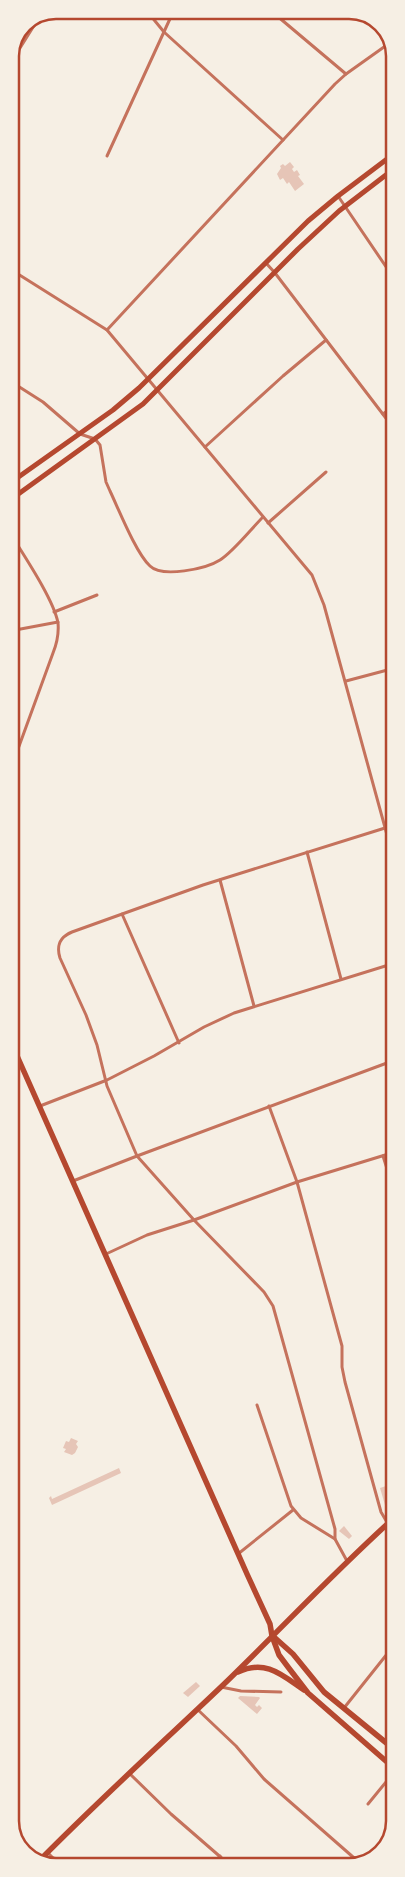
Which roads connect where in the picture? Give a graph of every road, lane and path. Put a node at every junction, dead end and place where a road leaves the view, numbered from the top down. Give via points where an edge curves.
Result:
1 (153, 19) edge
2 (170, 19) edge
3 (281, 19) edge
4 (33, 27) edge
5 (164, 32) junction
6 (385, 46) edge
7 (19, 50) edge
8 (346, 74) junction
9 (283, 140) junction
10 (107, 156) dead end
11 (386, 159) edge
12 (386, 175) edge
13 (338, 196) junction
14 (345, 207) junction
15 (266, 264) junction
16 (386, 267) edge
17 (275, 272) junction
18 (19, 275) edge
19 (108, 330) junction
20 (326, 340) junction
21 (147, 380) junction
22 (19, 387) edge
23 (157, 391) junction
24 (386, 412) edge
25 (383, 414) junction
26 (386, 418) edge
27 (80, 434) junction
28 (95, 439) junction
29 (205, 447) junction
30 (326, 472) dead end
31 (19, 476) edge
32 (19, 494) edge
33 (263, 517) junction
34 (268, 523) junction
35 (19, 548) edge
36 (97, 595) dead end
37 (54, 612) junction
38 (58, 622) junction
39 (19, 629) edge
40 (386, 670) edge
41 (346, 681) junction
42 (19, 746) edge
43 (385, 828) junction
44 (386, 832) edge
45 (307, 852) junction
46 (220, 880) junction
47 (122, 914) junction
48 (386, 966) edge
49 (341, 980) junction
50 (254, 1006) junction
51 (179, 1043) junction
52 (19, 1060) edge
53 (386, 1063) edge
54 (107, 1080) junction
55 (39, 1106) junction
56 (269, 1106) junction
57 (386, 1155) edge
58 (137, 1156) junction
59 (383, 1156) junction
60 (386, 1166) edge
61 (72, 1182) junction
62 (297, 1182) junction
63 (194, 1220) junction
64 (105, 1254) junction
65 (257, 1405) dead end
66 (294, 1510) junction
67 (386, 1521) edge
68 (386, 1526) edge
69 (335, 1539) junction
70 (238, 1554) junction
71 (347, 1561) junction
72 (272, 1636) junction
73 (386, 1655) edge
74 (234, 1674) junction
75 (220, 1687) junction
76 (281, 1692) dead end
77 (308, 1693) junction
78 (197, 1708) junction
79 (343, 1708) junction
80 (386, 1742) edge
81 (386, 1762) edge
82 (128, 1773) junction
83 (386, 1781) edge
84 (368, 1804) dead end
85 (48, 1853) junction
86 (44, 1856) edge
87 (220, 1856) edge
88 (53, 1858) edge
89 (354, 1858) edge

1 - 5 street
2 - 5 street
3 - 8 street
4 - 7 street
5 - 9 street
5 - 10 street
6 - 8 street
8 - 9 street
9 - 19 street
11 - 13 main road
12 - 14 main road
13 - 14 street
13 - 15 main road
14 - 16 street
14 - 17 main road
15 - 17 street
15 - 21 main road
17 - 20 street
17 - 23 main road
18 - 19 street
19 - 21 street
20 - 25 street
20 - 29 street
21 - 23 street
21 - 27 main road
22 - 27 street via 50,407
23 - 28 main road
23 - 29 street
24 - 25 street
25 - 26 street
27 - 28 street
27 - 31 main road
28 - 32 main road
28 - 33 street via 100,446 110,492 141,554 152,568 175,572 213,564 222,559
29 - 33 street
30 - 34 street
33 - 34 street
34 - 41 street via 314,580
35 - 37 street
36 - 37 street
37 - 38 street
38 - 39 street
38 - 42 street via 53,653
40 - 41 street
41 - 43 street
43 - 44 street
43 - 45 street
45 - 46 street
45 - 49 street
46 - 47 street
46 - 50 street
47 - 51 street
47 - 54 street via 64,935 59,941 58,952 86,1015
48 - 49 street
49 - 50 street
50 - 51 street via 220,1019
51 - 54 street
52 - 55 main road
53 - 56 street
54 - 55 street
54 - 58 street
55 - 61 main road
56 - 58 street
56 - 62 street
57 - 59 street
58 - 61 street
58 - 63 street
59 - 60 street
59 - 62 street
61 - 64 main road
62 - 63 street
62 - 67 street via 340,1339 345,1382
63 - 64 street via 147,1235
63 - 69 street via 274,1306 335,1529
64 - 70 main road
65 - 66 street
66 - 69 street
66 - 70 street
68 - 71 main road
69 - 71 street
70 - 72 main road via 270,1624
71 - 72 main road
72 - 74 main road
72 - 77 main road via 279,1655
72 - 79 main road
73 - 79 street
74 - 75 main road
74 - 77 main road via 247,1668 265,1667
75 - 76 street
75 - 78 main road
77 - 81 main road
78 - 82 main road
78 - 89 street via 264,1779
79 - 80 main road
82 - 85 main road
82 - 87 street
83 - 84 street
85 - 86 main road
85 - 88 street

